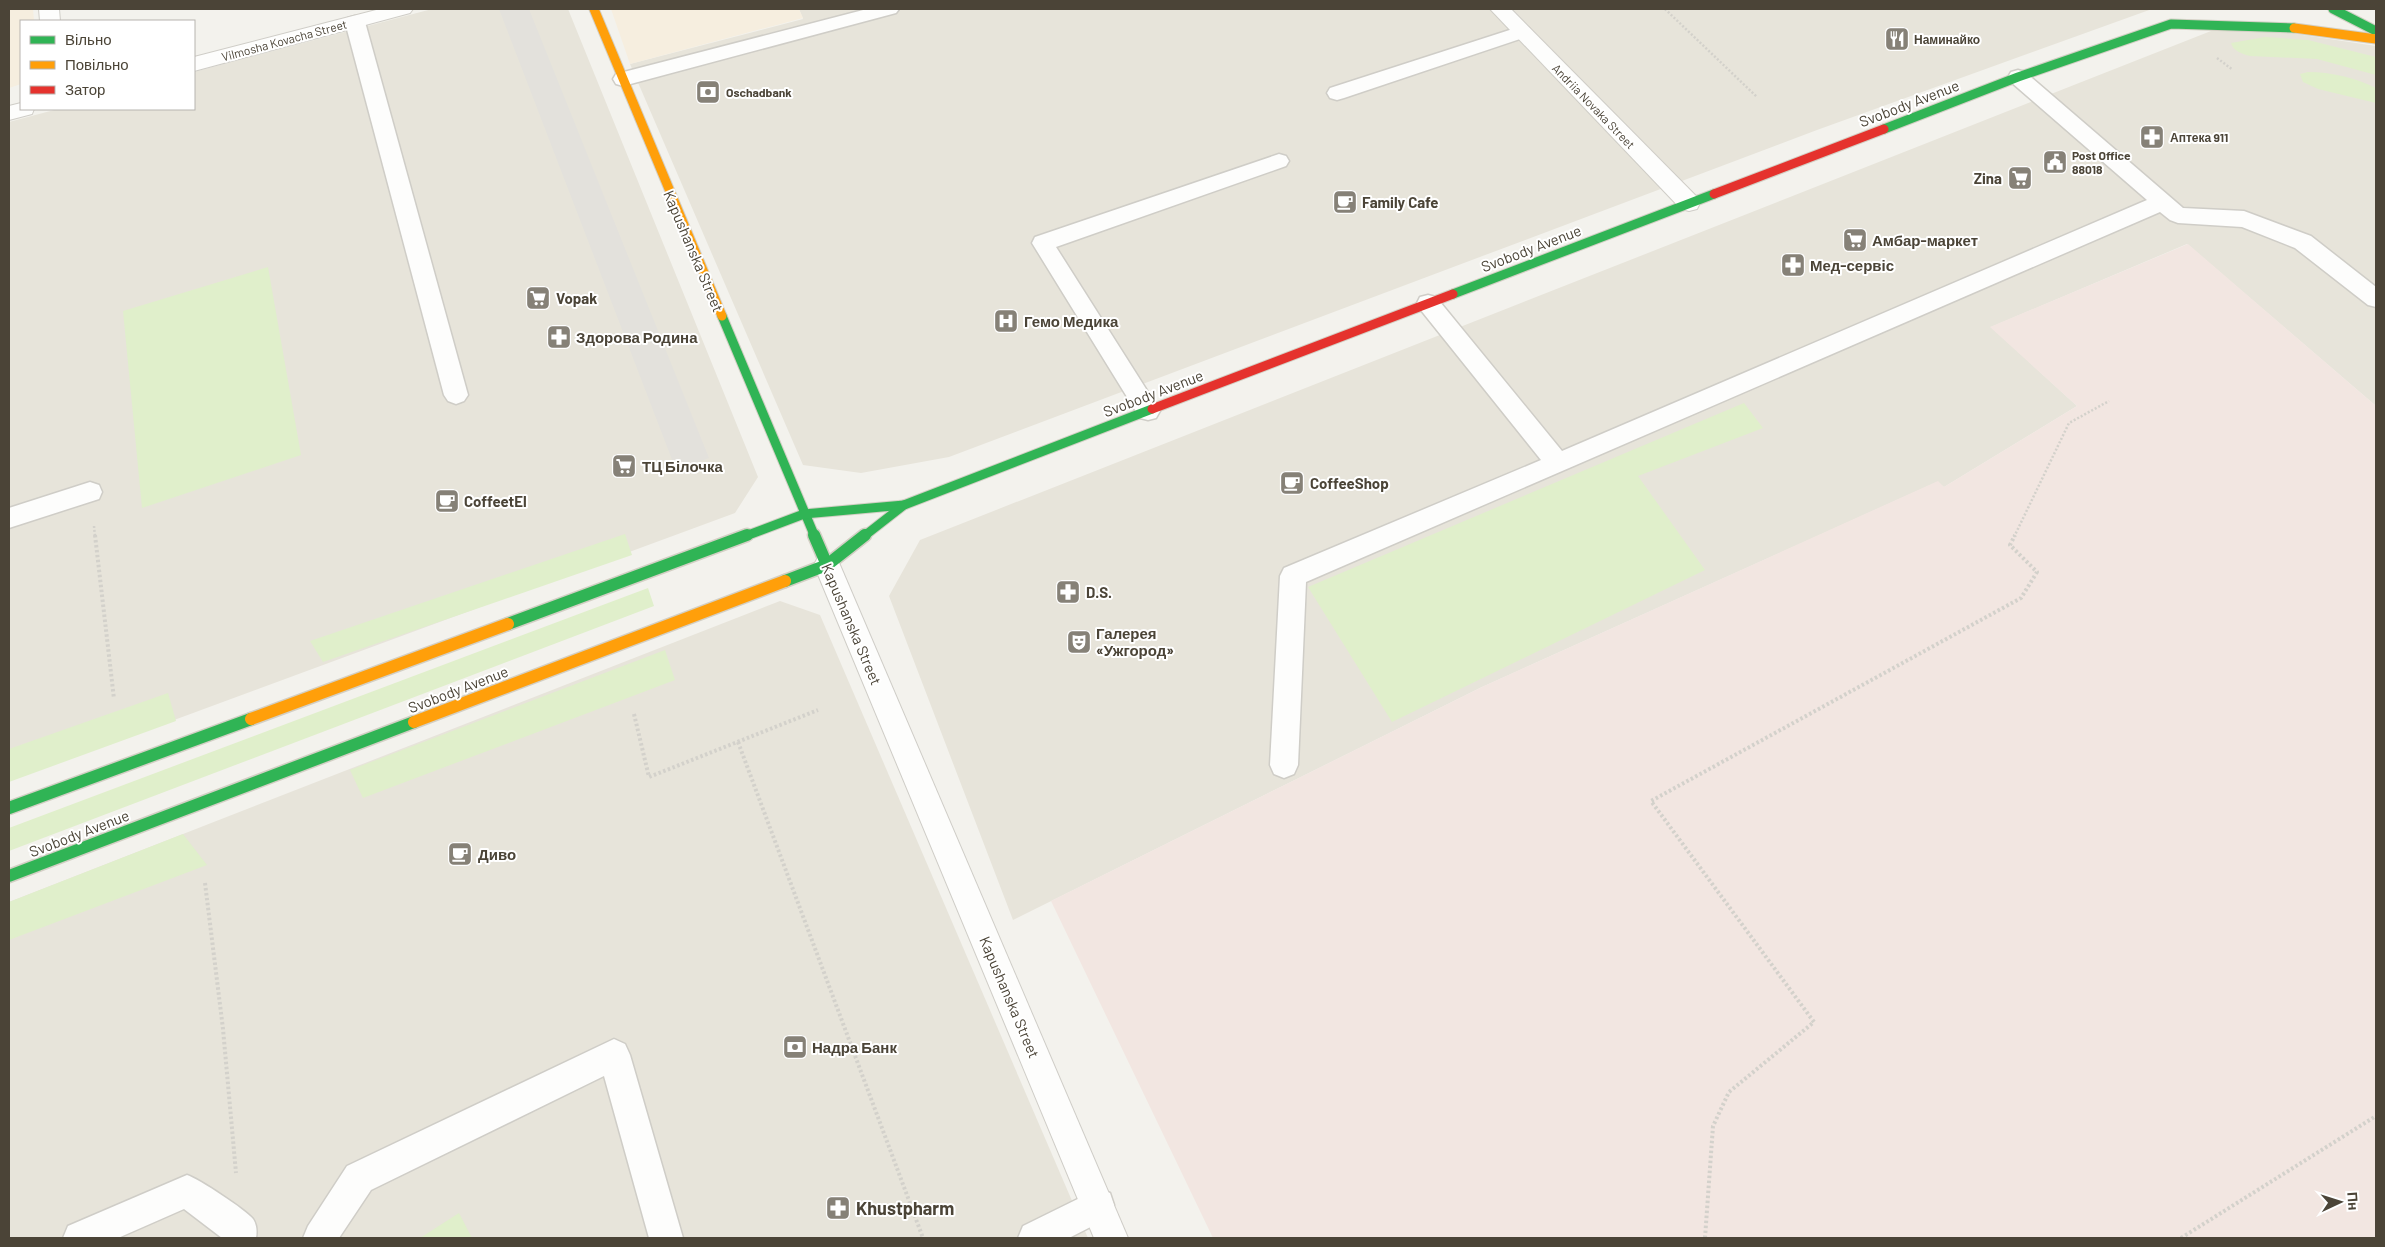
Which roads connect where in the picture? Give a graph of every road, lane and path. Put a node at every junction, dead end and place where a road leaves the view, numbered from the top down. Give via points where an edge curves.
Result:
1 (403, 9) edge
2 (594, 9) edge
3 (889, 9) edge
4 (1500, 9) edge
5 (1664, 9) edge
6 (2333, 9) edge
7 (2181, 15) dead end
8 (355, 22) junction
9 (2171, 24) junction
10 (2376, 31) edge
11 (1522, 32) junction
12 (2376, 39) edge
13 (2211, 54) dead end
14 (195, 64) edge
15 (2233, 70) dead end
16 (2018, 78) junction
17 (623, 79) junction
18 (1337, 93) dead end
19 (1757, 97) dead end
20 (1279, 161) dead end
21 (2163, 202) junction
22 (1689, 203) junction
23 (2376, 299) edge
24 (1428, 303) junction
25 (456, 395) dead end
26 (2109, 401) dead end
27 (1148, 411) junction
28 (1558, 463) junction
29 (90, 492) joint
30 (904, 505) junction
31 (804, 514) junction
32 (9, 518) edge
33 (827, 565) junction
34 (114, 700) dead end
35 (818, 710) dead end
36 (634, 714) dead end
37 (738, 742) junction
38 (1284, 765) dead end
39 (9, 808) edge
40 (9, 876) edge
41 (205, 883) dead end
42 (2376, 1116) edge
43 (1098, 1205) junction
44 (240, 1235) edge
45 (80, 1238) edge
46 (320, 1238) edge
47 (666, 1238) edge
48 (923, 1238) edge
49 (1035, 1238) edge
50 (1111, 1238) edge
51 (1705, 1238) edge
52 (2181, 1238) edge

1 - 8 street, Vilmosha Kovacha Street
2 - 17 main road, Kapushanska Street
3 - 17 lane
4 - 11 street, Andriia Novaka Street
5 - 19 path
6 - 10 main road
7 - 9 main road, Svobody Avenue
8 - 14 street, Vilmosha Kovacha Street
8 - 25 lane
9 - 12 main road, Svobody Avenue via 2303,28
9 - 16 main road, Svobody Avenue
11 - 18 lane
11 - 22 street, Andriia Novaka Street
13 - 15 path
16 - 21 lane
16 - 22 main road, Svobody Avenue
17 - 31 main road, Kapushanska Street
20 - 27 lane via 1043,243
21 - 23 lane via 2178,215 2244,219 2302,242
21 - 28 lane
22 - 24 main road, Svobody Avenue
24 - 27 main road, Svobody Avenue
24 - 28 lane
26 - 51 path via 2068,423 2010,545 2037,572 2021,598 1651,801 1814,1022 1730,1092 1713,1126
27 - 30 main road, Svobody Avenue
28 - 38 lane via 1292,576
29 - 32 lane
29 - 34 path
30 - 31 main road, Svobody Avenue
30 - 33 main road, Svobody Avenue
31 - 33 main road, Kapushanska Street
31 - 39 main road, Svobody Avenue
33 - 40 main road, Svobody Avenue
33 - 43 street, Kapushanska Street
35 - 37 path
36 - 37 path via 649,777
37 - 48 path
41 - 44 path via 223,1029
42 - 52 path
43 - 49 lane
43 - 50 street, Kapushanska Street
44 - 45 lane via 187,1191
46 - 47 lane via 359,1178 614,1055

